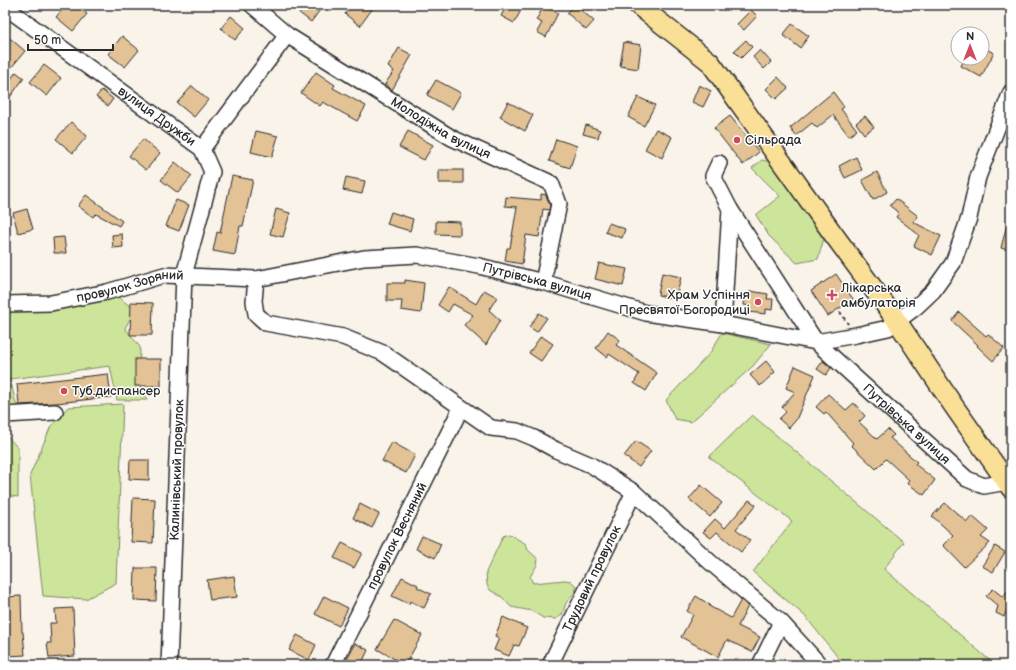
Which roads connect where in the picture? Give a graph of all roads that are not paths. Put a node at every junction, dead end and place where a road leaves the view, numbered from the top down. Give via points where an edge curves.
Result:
1 (252, 5) edge
2 (638, 5) edge
3 (5, 7) edge
4 (287, 35) junction
5 (1011, 92) edge
6 (1005, 126) edge
7 (202, 149) junction
8 (719, 163) dead end
9 (730, 209) junction
10 (184, 275) junction
11 (256, 279) junction
12 (543, 282) junction
13 (5, 304) edge
14 (897, 321) junction
15 (723, 324) junction
16 (816, 342) junction
17 (461, 408) junction
18 (55, 412) dead end
19 (5, 415) edge
20 (1009, 485) edge
21 (634, 492) junction
22 (782, 622) junction
23 (169, 665) edge
24 (334, 665) edge
25 (550, 665) edge
26 (760, 665) edge
27 (820, 665) edge

1 - 4 street, Молодіжна вулиця
2 - 14 main road, Путрівська вулиця via 710,62
3 - 7 street, вулиця Дружби
4 - 7 street
4 - 12 street, Молодіжна вулиця via 452,138 551,182 559,204
5 - 6 street
6 - 14 street via 978,177 969,218 953,262 933,291
7 - 10 street, вулиця Дружби via 212,172
8 - 9 street via 713,176
9 - 15 street
9 - 16 street
10 - 11 street, провулок Зоряний
10 - 13 street, провулок Зоряний via 164,275 107,292 51,303
10 - 23 street, Калинівський провулок
11 - 12 street, Путрівська вулиця via 364,258 417,255 479,266
11 - 17 street via 256,314 266,323 343,337 383,353
12 - 15 street, Путрівська вулиця via 646,313
14 - 16 street, Путрівська вулиця via 888,328
14 - 20 main road, Путрівська вулиця
15 - 16 street, Путрівська вулиця
16 - 20 street, Путрівська вулиця via 967,478 984,486
17 - 21 street via 491,428 517,431 592,465
17 - 24 street, провулок Весняний
18 - 19 street
21 - 22 street via 710,562
21 - 25 street, Трудовий провулок
22 - 26 street
22 - 27 street

